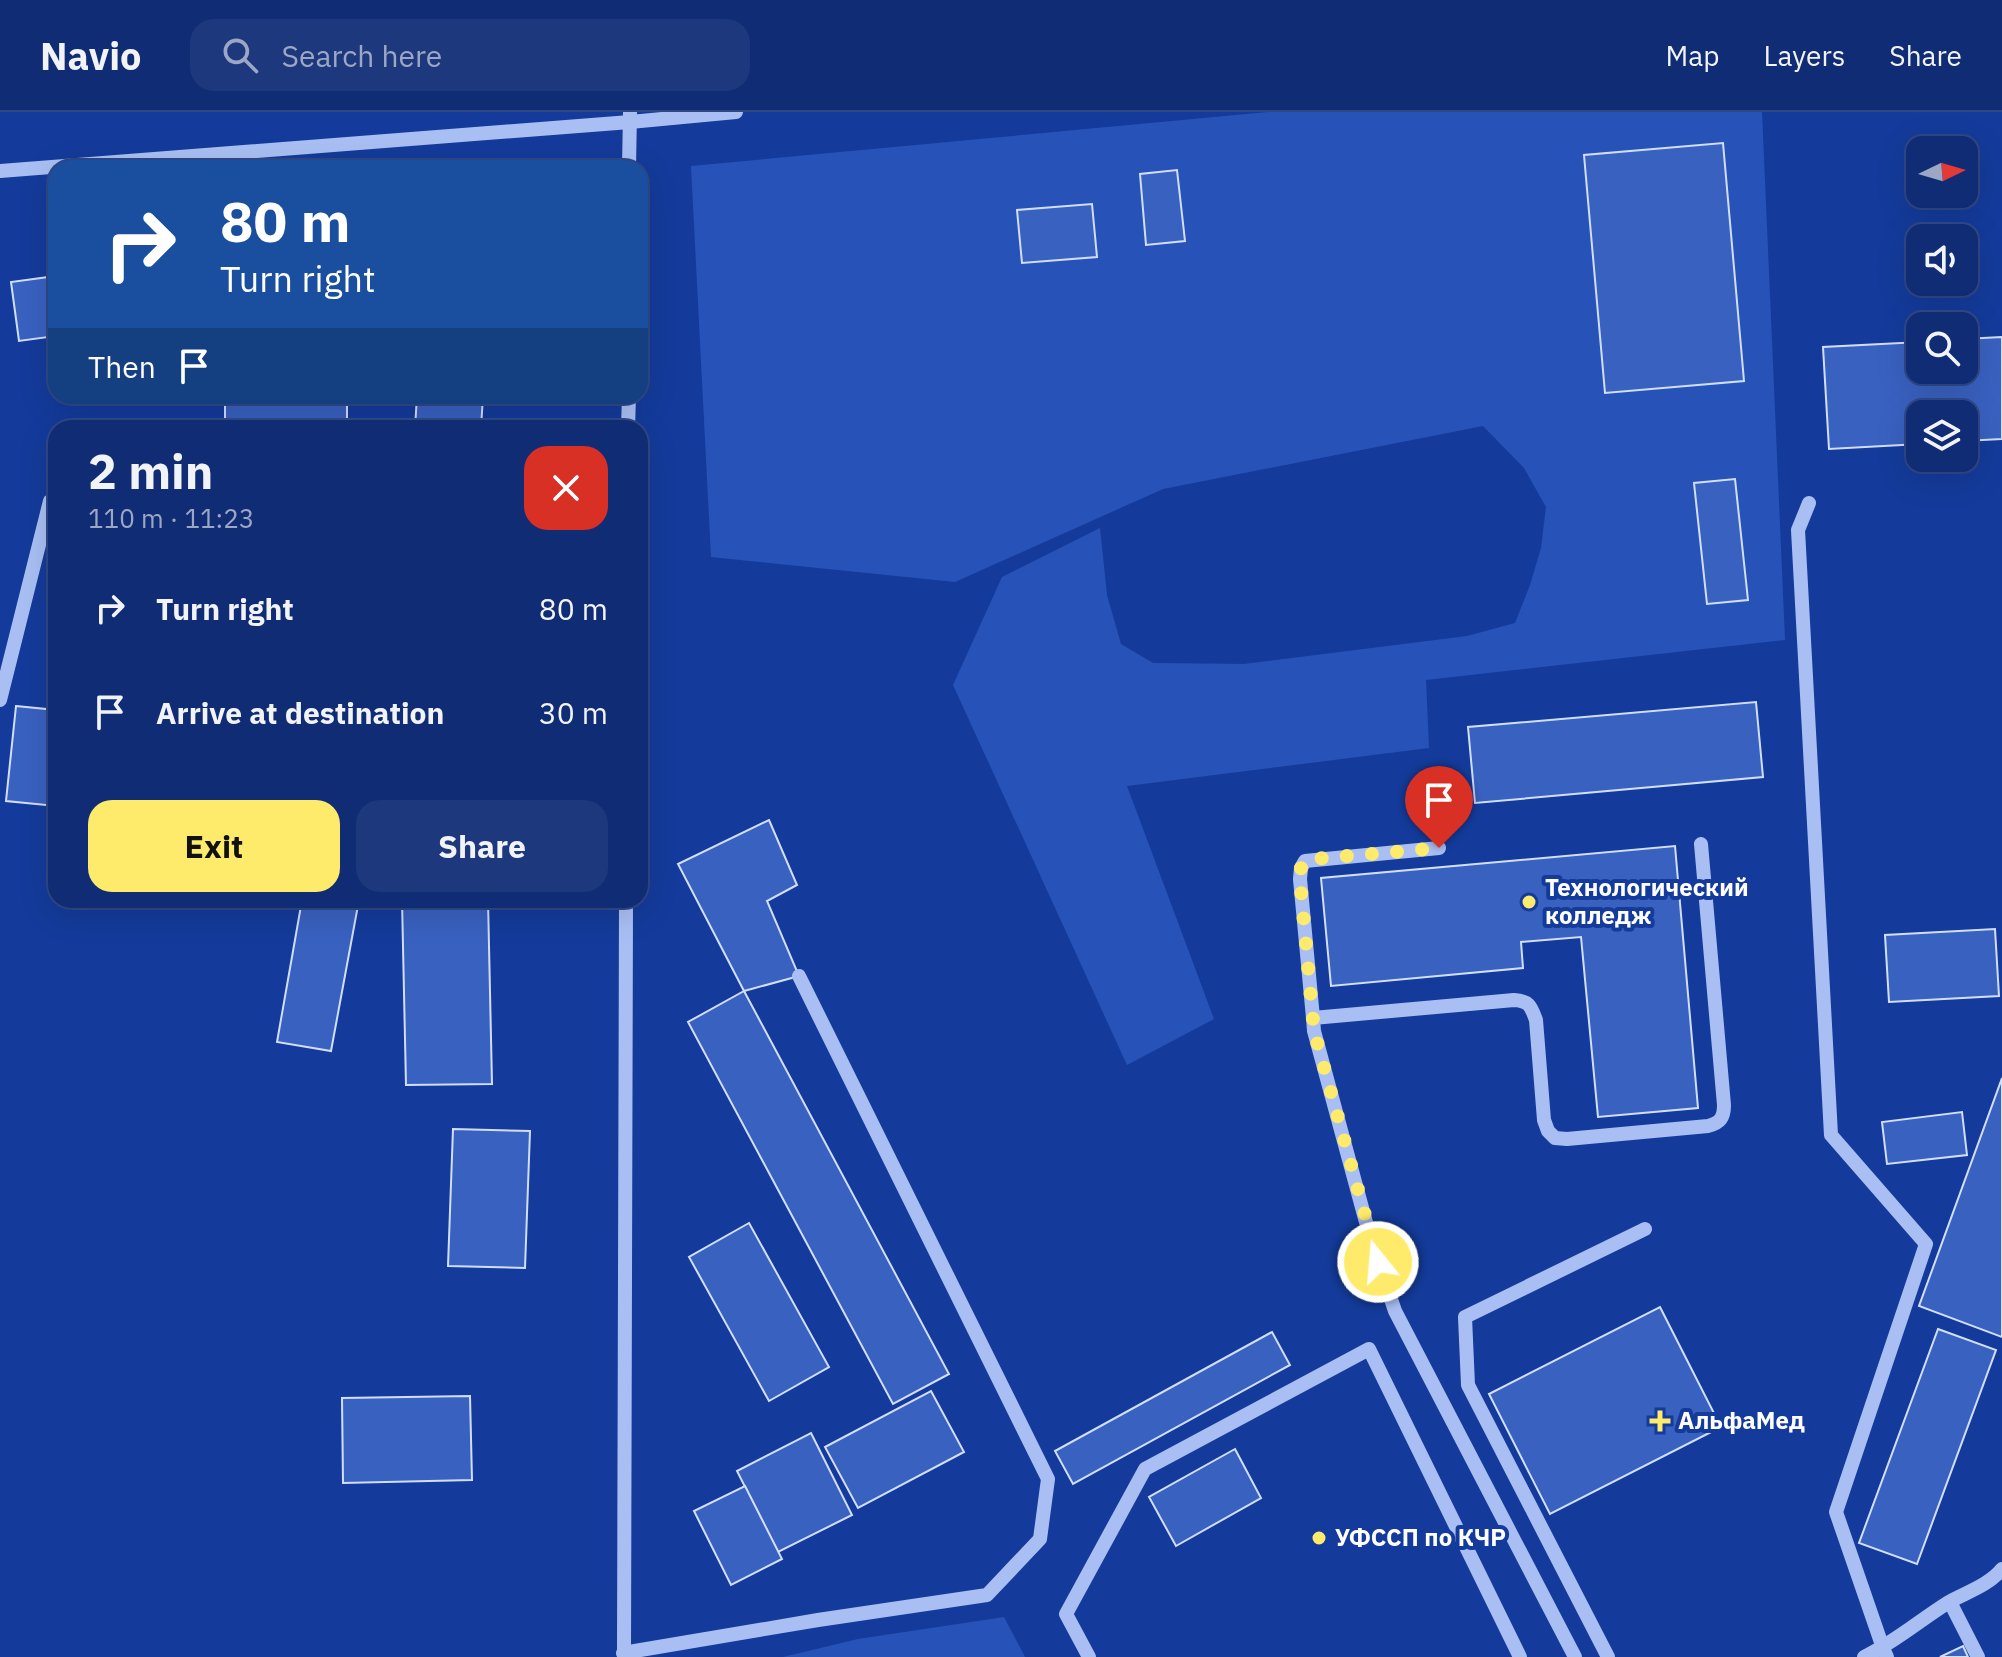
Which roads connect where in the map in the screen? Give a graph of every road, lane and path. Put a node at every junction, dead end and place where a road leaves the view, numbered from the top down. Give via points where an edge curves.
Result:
1 (736, 112) edge
2 (630, 117) edge
3 (128, 160) edge
4 (629, 160) edge
5 (48, 167) edge
6 (0, 171) edge
7 (1809, 503) dead end
8 (48, 509) edge
9 (0, 700) edge
10 (1701, 844) dead end
11 (1439, 848) dead end
12 (626, 908) edge
13 (799, 976) dead end
14 (1313, 1018) junction
15 (1645, 1229) dead end
16 (2002, 1569) edge
17 (1950, 1602) junction
18 (1885, 1652) edge
19 (624, 1655) edge
20 (1089, 1657) edge
21 (1520, 1657) edge
22 (1575, 1657) edge
23 (1608, 1657) edge
24 (1864, 1657) edge
25 (1978, 1657) edge

1 - 2 street
2 - 3 street
2 - 4 street
5 - 6 street
7 - 18 street via 1798,530 1831,1135 1926,1244 1836,1512
8 - 9 street
10 - 14 street via 1724,1105 1717,1124 1555,1138 1544,1120 1536,1020 1523,1001
11 - 14 street via 1305,861 1300,879
12 - 19 street
13 - 19 street via 1048,1479 1040,1539 987,1595
14 - 22 street via 1370,1237 1395,1311
15 - 23 street via 1465,1317 1468,1385
16 - 17 street
17 - 18 street
17 - 25 street
18 - 24 street
20 - 21 street via 1066,1614 1145,1469 1369,1349

